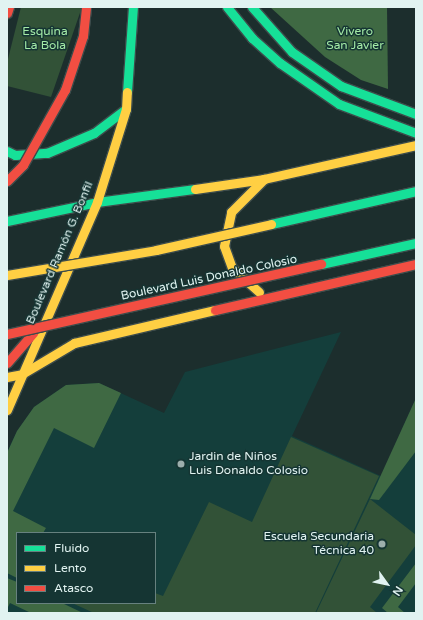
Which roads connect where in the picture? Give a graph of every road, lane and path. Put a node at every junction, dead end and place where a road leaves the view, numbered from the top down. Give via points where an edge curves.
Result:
1 (86, 7) edge
2 (133, 7) edge
3 (227, 7) edge
4 (252, 7) edge
5 (8, 8) edge
6 (7, 13) edge
7 (126, 109) junction
8 (416, 114) edge
9 (416, 133) edge
10 (416, 144) edge
11 (7, 151) edge
12 (264, 179) junction
13 (7, 182) edge
14 (416, 191) edge
15 (97, 202) junction
16 (7, 221) edge
17 (416, 243) edge
18 (416, 264) edge
19 (7, 275) edge
20 (264, 297) junction
21 (36, 329) junction
22 (7, 334) edge
23 (7, 363) edge
24 (22, 374) junction
25 (7, 377) edge
26 (7, 410) edge

1 - 13 main road, bridge via 83,36 65,90 23,165
2 - 7 main road, Boulevard Ramón G. Bonfil
3 - 9 main road via 252,38 280,63 339,104
4 - 8 main road via 292,52 341,86
5 - 6 main road
7 - 11 main road via 94,133 47,153 16,155
7 - 15 main road, Boulevard Ramón G. Bonfil
10 - 12 main road
12 - 15 main road
12 - 20 main road via 231,212 224,246 232,268
14 - 19 main road, bridge via 156,250
15 - 16 main road
15 - 24 main road, Boulevard Ramón G. Bonfil
17 - 21 main road, Boulevard Luis Donaldo Colosio, bridge
18 - 20 main road
20 - 24 main road via 74,344
21 - 22 main road, Boulevard Luis Donaldo Colosio, bridge
21 - 23 main road
24 - 25 main road
24 - 26 main road, Boulevard Ramón G. Bonfil

